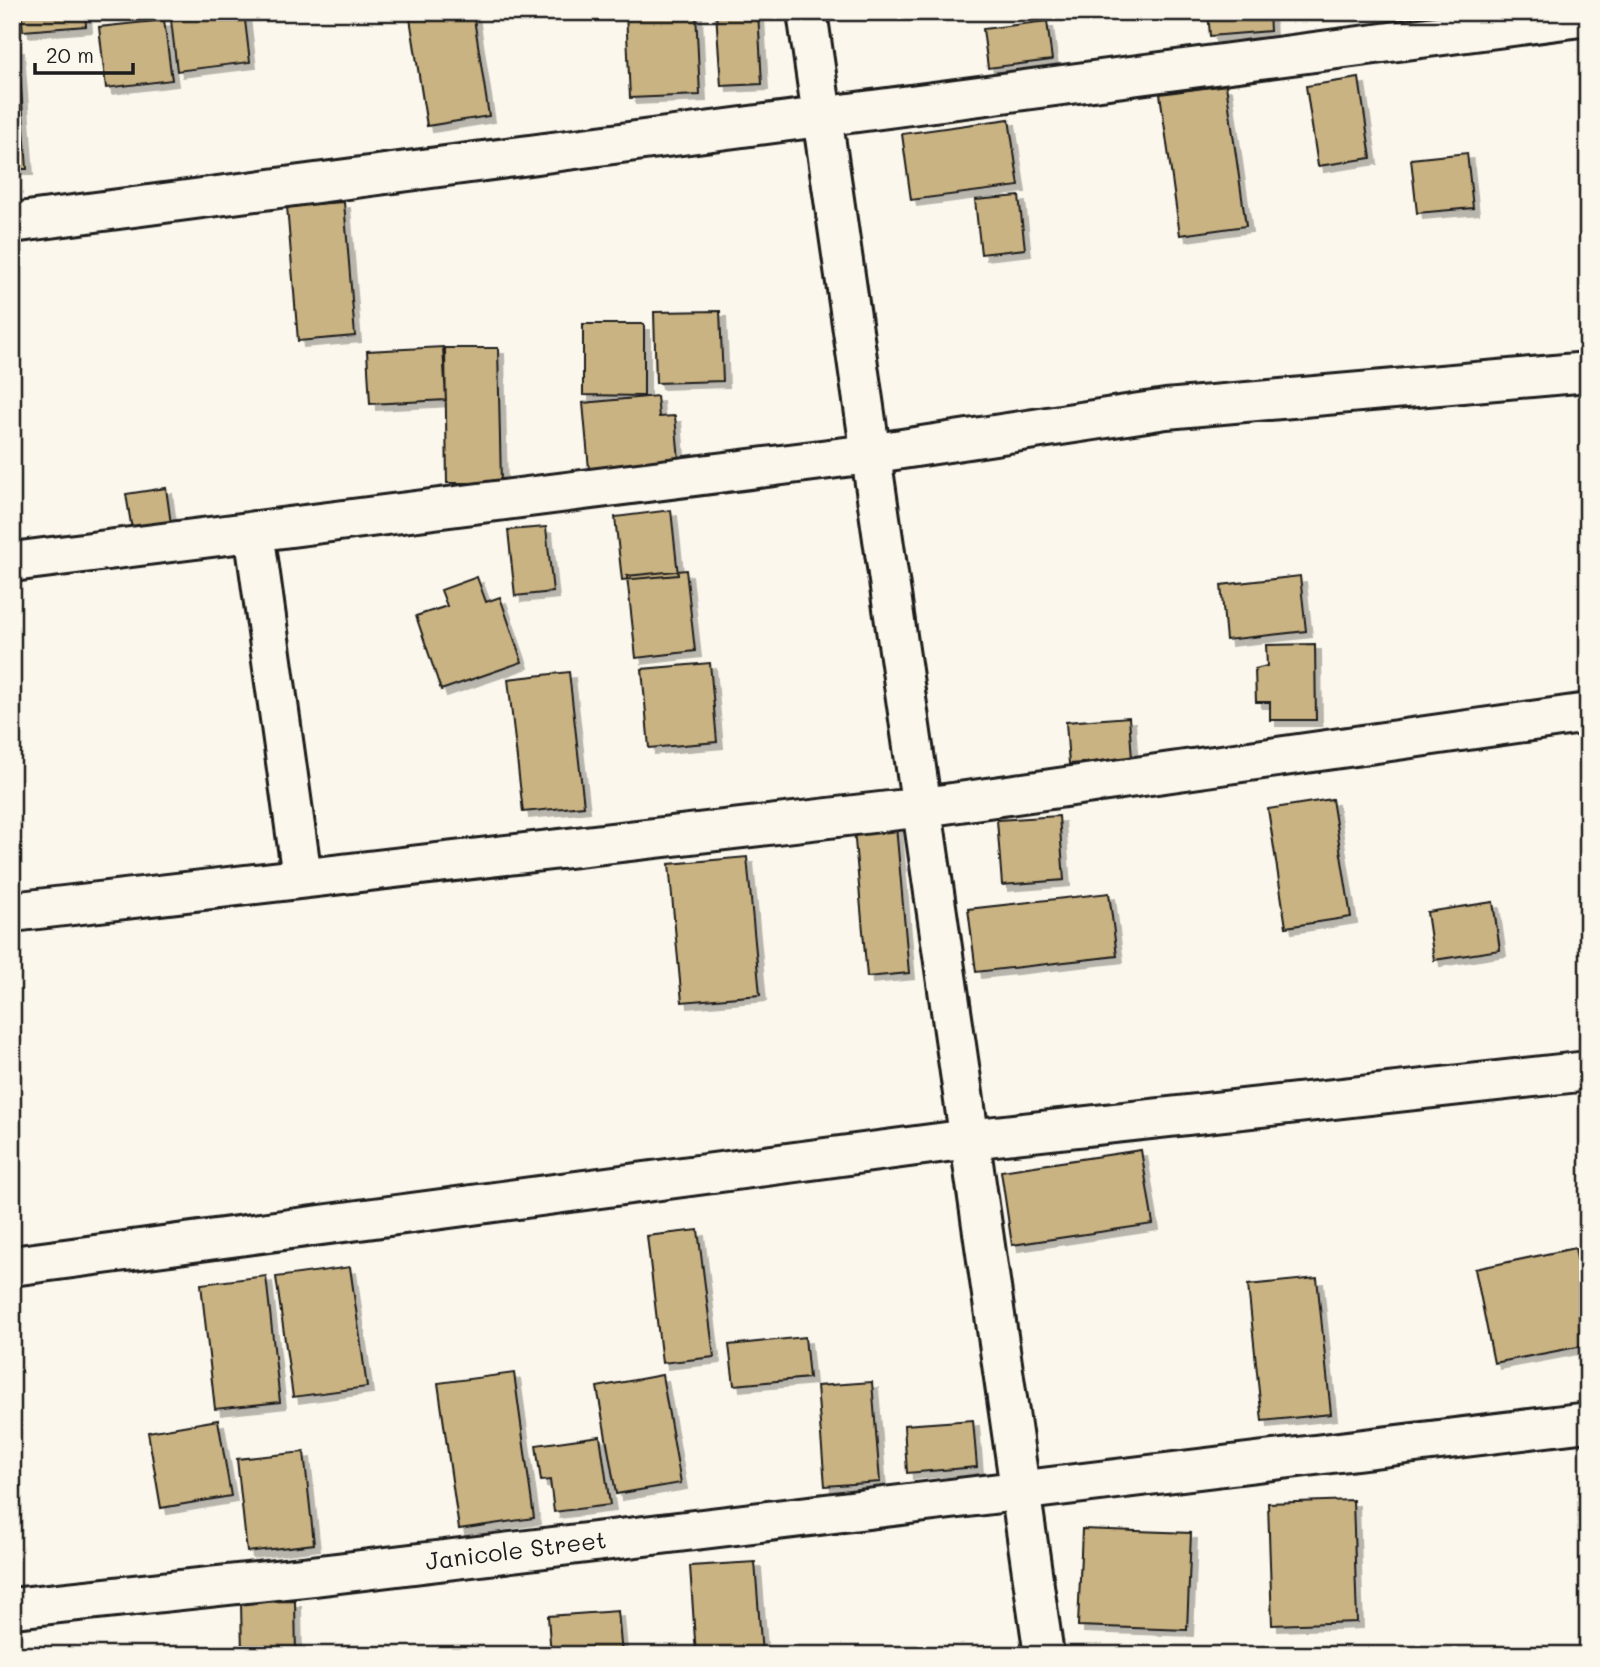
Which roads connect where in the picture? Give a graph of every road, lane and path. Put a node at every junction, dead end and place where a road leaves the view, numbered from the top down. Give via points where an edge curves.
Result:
1 (807, 12) edge
2 (1588, 16) edge
3 (822, 115) junction
4 (12, 223) edge
5 (1588, 372) edge
6 (869, 454) junction
7 (254, 531) junction
8 (12, 562) edge
9 (1588, 713) edge
10 (924, 807) junction
11 (302, 877) junction
12 (12, 912) edge
13 (1588, 1071) edge
14 (969, 1139) junction
15 (12, 1266) edge
16 (1588, 1422) edge
17 (1020, 1489) junction
18 (12, 1608) edge
19 (1044, 1655) edge

1 - 3 street
2 - 3 street
3 - 4 street
3 - 6 street
5 - 6 street via 1166,410
6 - 7 street
6 - 10 street
7 - 8 street
7 - 11 street
9 - 10 street
10 - 11 street
10 - 14 street
11 - 12 street
13 - 14 street
14 - 15 street
14 - 17 street
16 - 17 street, Janicole Street
17 - 18 street, Janicole Street via 313,1576
17 - 19 street

